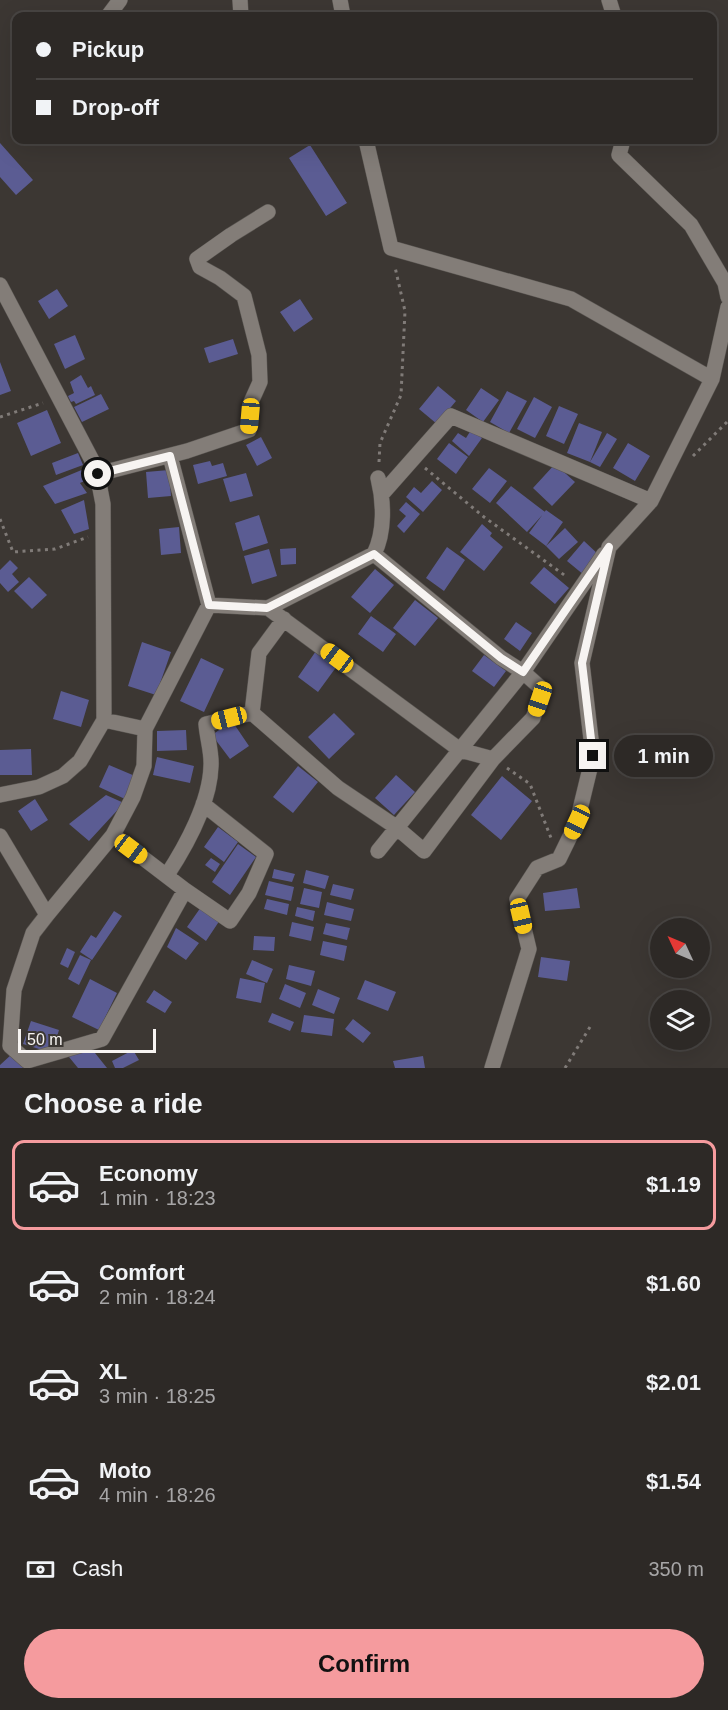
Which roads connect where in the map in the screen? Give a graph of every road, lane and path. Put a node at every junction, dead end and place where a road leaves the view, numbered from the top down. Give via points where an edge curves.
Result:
1 (367, 144) edge
2 (622, 144) edge
3 (268, 212) dead end
4 (391, 248) junction
5 (0, 285) edge
6 (728, 297) edge
7 (728, 307) edge
8 (712, 379) junction
9 (59, 397) junction
10 (0, 417) edge
11 (170, 456) junction
12 (414, 459) junction
13 (98, 474) junction
14 (380, 486) junction
15 (651, 501) junction
16 (0, 519) edge
17 (102, 532) junction
18 (609, 547) junction
19 (374, 554) junction
20 (582, 589) junction
21 (209, 605) junction
22 (267, 608) junction
23 (284, 619) junction
24 (523, 672) junction
25 (252, 713) junction
26 (104, 720) junction
27 (145, 729) junction
28 (460, 750) junction
29 (493, 759) junction
30 (0, 795) edge
31 (203, 804) junction
32 (396, 827) junction
33 (113, 835) junction
34 (0, 836) edge
35 (378, 851) dead end
36 (559, 859) junction
37 (167, 875) junction
38 (185, 890) junction
39 (47, 915) junction
40 (590, 1028) dead end
41 (492, 1068) edge
42 (565, 1068) edge

1 - 4 street
2 - 6 street via 619,155 691,225 725,283
3 - 11 street via 198,259 200,267 244,296 259,355 260,382 251,402 249,430
4 - 8 street via 571,298
4 - 14 path via 405,311 403,363 401,395 380,443
5 - 9 street
7 - 8 street
8 - 15 street
9 - 10 path
9 - 13 street
11 - 13 street
11 - 21 street
12 - 14 street
12 - 15 street via 451,416
12 - 20 path via 484,517
13 - 17 street
14 - 19 street via 380,542
15 - 18 street
16 - 17 path via 13,552 56,549
17 - 26 street
18 - 20 street
18 - 36 street via 582,663 593,756 577,822
19 - 22 street
19 - 24 street
20 - 24 street
21 - 22 street
21 - 27 street
22 - 23 street
23 - 25 street via 260,653
23 - 28 street
24 - 28 street
24 - 29 street via 541,688 534,718
25 - 31 street via 206,724 211,766
25 - 32 street via 338,788
26 - 27 street
26 - 30 street via 80,760 63,776 39,788
27 - 33 street via 144,766
28 - 29 street
28 - 32 street
29 - 32 street via 424,851
29 - 36 path via 530,783
31 - 37 street
31 - 38 street via 266,854 249,893 230,921
32 - 35 street
33 - 37 street
33 - 39 street
34 - 39 street
36 - 41 street via 537,868 518,899 529,949
37 - 38 street
38 - 39 street via 102,1039 27,1060 10,1046 14,990 33,933
40 - 42 path

